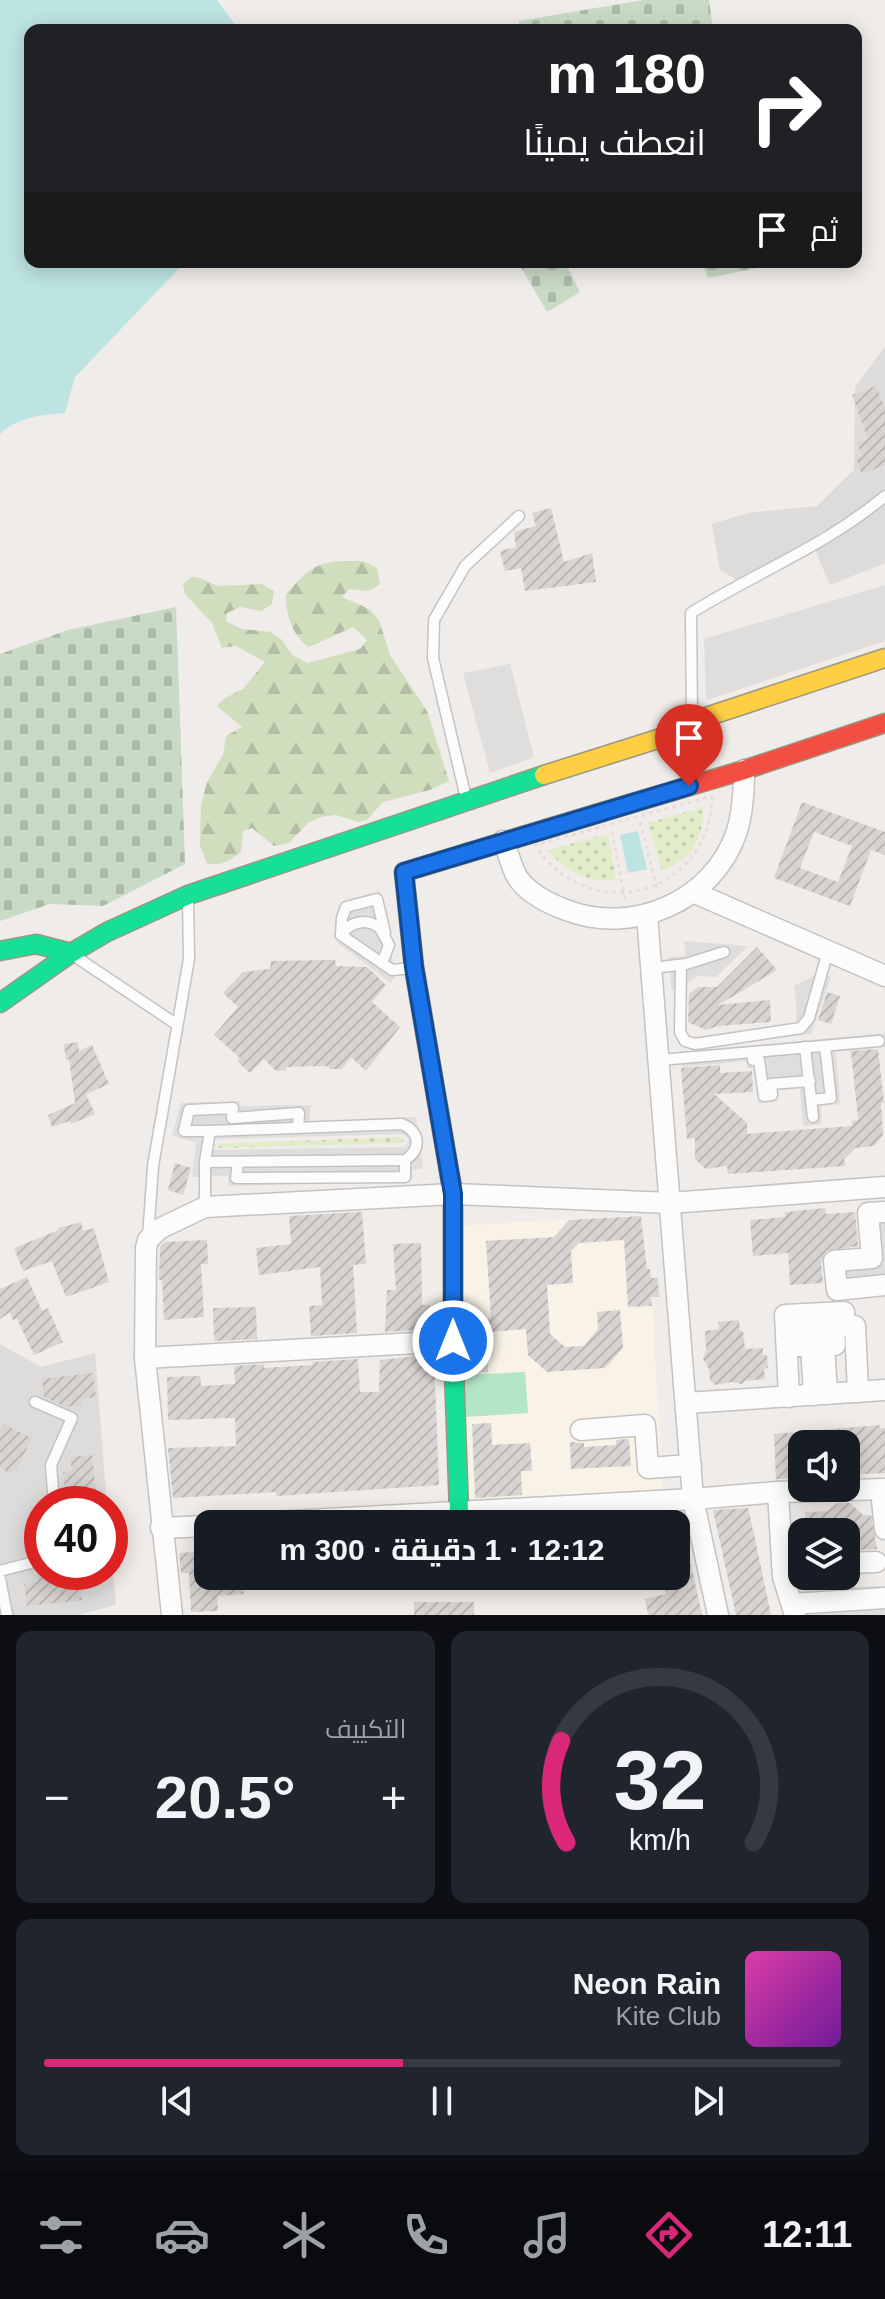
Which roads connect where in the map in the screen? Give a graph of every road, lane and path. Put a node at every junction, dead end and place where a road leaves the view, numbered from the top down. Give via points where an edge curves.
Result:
1 (885, 496) edge
2 (519, 516) dead end
3 (885, 658) edge
4 (842, 691) dead end
5 (692, 722) junction
6 (885, 723) edge
7 (664, 737) junction
8 (744, 770) junction
9 (467, 800) junction
10 (638, 817) junction
11 (611, 824) junction
12 (503, 841) junction
13 (657, 885) junction
14 (693, 892) junction
15 (624, 893) junction
16 (188, 895) junction
17 (645, 915) junction
18 (385, 933) junction
19 (341, 935) junction
20 (0, 951) edge
21 (828, 951) junction
22 (724, 952) dead end
23 (71, 953) junction
24 (382, 963) junction
25 (681, 965) junction
26 (414, 967) junction
27 (652, 968) junction
28 (885, 976) edge
29 (0, 1003) edge
30 (176, 1024) junction
31 (879, 1041) dead end
32 (825, 1046) junction
33 (805, 1047) junction
34 (753, 1052) junction
35 (660, 1060) junction
36 (810, 1081) junction
37 (811, 1100) junction
38 (813, 1117) dead end
39 (298, 1128) junction
40 (210, 1131) junction
41 (405, 1160) junction
42 (205, 1162) junction
43 (238, 1162) junction
44 (885, 1191) edge
45 (453, 1194) junction
46 (670, 1203) junction
47 (205, 1207) junction
48 (885, 1212) edge
49 (148, 1240) junction
50 (885, 1285) edge
51 (453, 1341) junction
52 (145, 1358) junction
53 (885, 1390) edge
54 (858, 1392) junction
55 (789, 1397) junction
56 (35, 1402) dead end
57 (686, 1403) junction
58 (581, 1430) dead end
59 (691, 1465) junction
60 (53, 1486) edge
61 (883, 1490) edge
62 (778, 1492) junction
63 (693, 1499) junction
64 (459, 1510) edge
65 (495, 1510) edge
66 (194, 1527) edge
67 (161, 1528) junction
68 (885, 1529) edge
69 (788, 1543) edge
70 (876, 1562) dead end
71 (860, 1563) edge
72 (24, 1565) edge
73 (788, 1570) edge
74 (0, 1571) edge
75 (0, 1579) edge
76 (885, 1598) edge
77 (794, 1609) edge
78 (7, 1615) edge
79 (172, 1615) edge
80 (718, 1615) edge

1 - 5 lane via 823,541 691,613
2 - 9 lane via 465,566 434,620 433,658
3 - 5 main road
4 - 7 main road
5 - 7 main road
6 - 8 main road
7 - 9 main road
8 - 12 main road
8 - 14 street via 736,833 726,856
9 - 16 main road
10 - 11 path
10 - 13 path
10 - 13 path via 712,796 708,826 695,853
11 - 15 path
11 - 15 path via 535,845 570,881
12 - 17 street via 516,877 556,906 603,919
12 - 26 main road via 404,872
13 - 15 path
13 - 17 path
14 - 17 street
14 - 21 street
15 - 17 path
16 - 23 main road
16 - 30 lane via 189,959
17 - 27 street
18 - 19 lane via 362,922
18 - 19 lane via 377,899 346,907
18 - 24 lane via 389,945
19 - 24 lane
20 - 23 main road via 42,943
21 - 25 lane via 809,1018 801,1028 695,1044 680,1032
21 - 28 street
22 - 25 lane
23 - 29 main road
23 - 30 lane
24 - 26 lane via 392,970
25 - 27 lane
26 - 45 main road
27 - 35 street
30 - 49 lane via 153,1166
31 - 32 lane
32 - 33 lane
32 - 37 lane via 831,1098
33 - 34 lane
33 - 36 lane
34 - 35 lane
34 - 36 lane via 764,1096 772,1095 771,1084
35 - 46 street
36 - 37 lane
37 - 38 lane
39 - 40 lane
39 - 40 lane via 299,1113 232,1118 233,1108 189,1110 184,1131
39 - 41 lane via 402,1124 417,1141
40 - 42 lane
41 - 43 lane
41 - 43 lane via 405,1177 236,1178
42 - 43 lane
42 - 47 lane
44 - 46 street
45 - 46 street
45 - 47 street
45 - 51 main road
46 - 57 street
47 - 49 street via 159,1229
48 - 50 street via 868,1213 872,1258 834,1261 837,1290
49 - 52 street
51 - 52 street
51 - 64 main road
52 - 67 street
53 - 54 street
54 - 55 street
54 - 55 street via 855,1326 844,1326 844,1312 785,1315
55 - 57 street
56 - 60 lane via 72,1418 51,1465
57 - 59 street
58 - 59 street via 645,1425 648,1468
59 - 63 street
61 - 62 street
61 - 68 street
62 - 63 street
62 - 69 street
63 - 65 street
63 - 80 street
66 - 67 street
67 - 79 street
70 - 71 street
72 - 74 lane
73 - 77 street via 783,1577
75 - 78 lane
76 - 77 street

